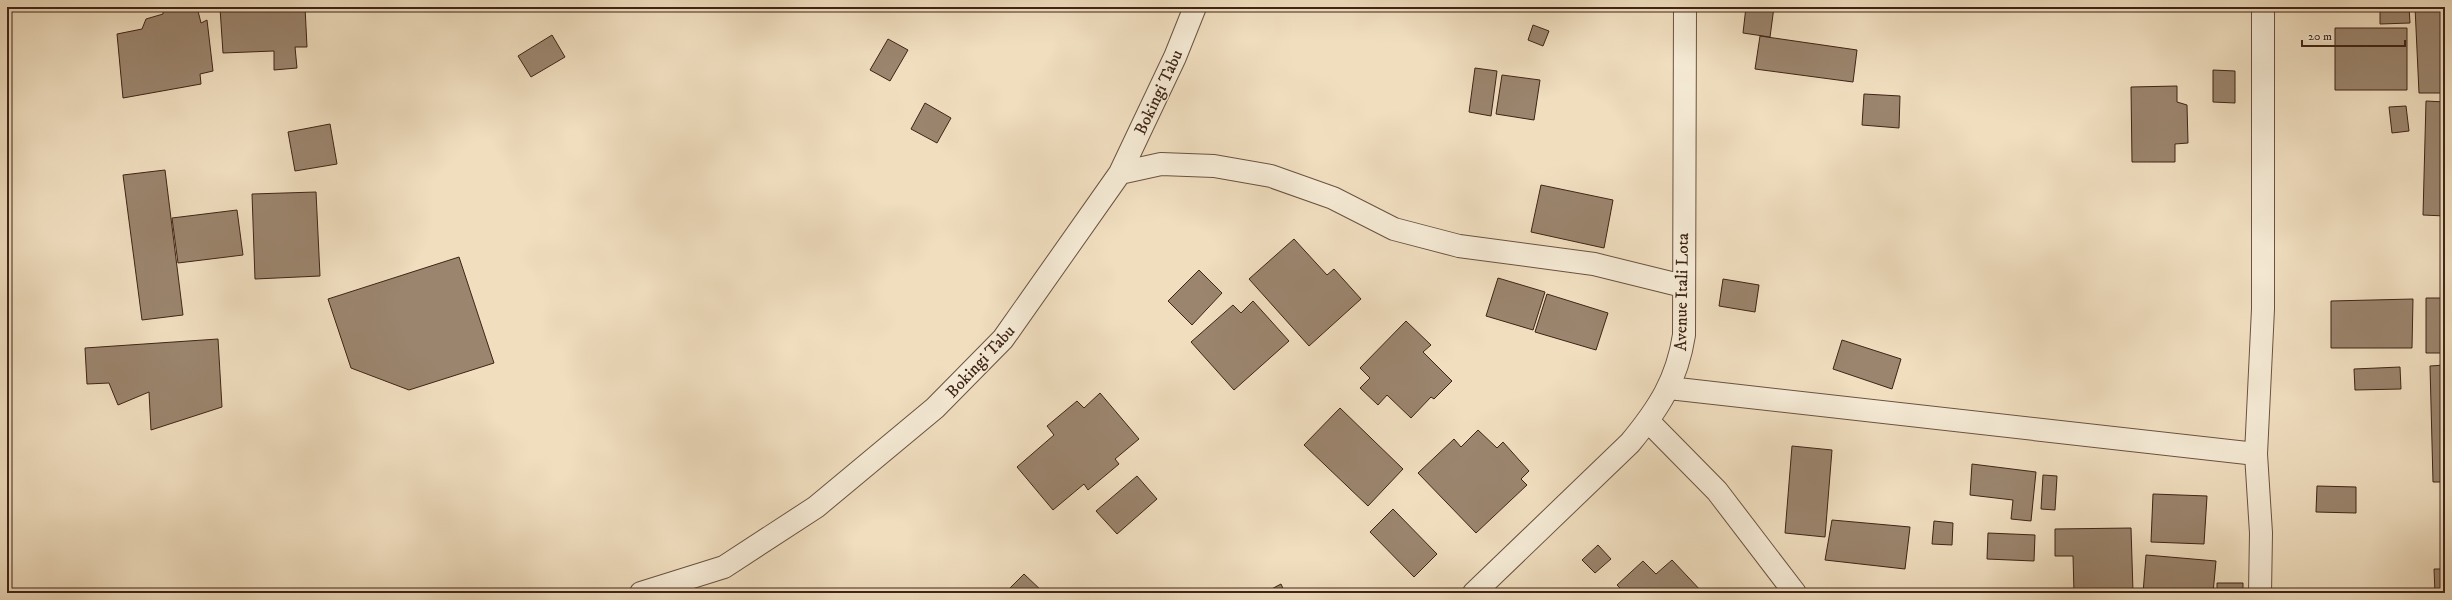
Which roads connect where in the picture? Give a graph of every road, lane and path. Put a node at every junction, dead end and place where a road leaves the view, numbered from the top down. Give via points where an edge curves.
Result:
1 (1195, 7) edge
2 (1685, 7) edge
3 (2264, 7) edge
4 (1120, 173) junction
5 (1683, 286) junction
6 (1669, 388) junction
7 (1648, 421) junction
8 (2256, 454) junction
9 (641, 593) edge
10 (1474, 593) edge
11 (1795, 593) edge
12 (2260, 593) edge

1 - 4 street, Bokingi Tabu via 1175,57
2 - 5 street, Avenue Itali Lota
3 - 8 street via 2263,309
4 - 5 street via 1161,164 1214,166 1272,176 1333,198 1394,229 1459,246 1594,264
4 - 9 street, Bokingi Tabu via 1003,339 935,408 816,507 724,567
5 - 6 street, Avenue Itali Lota via 1684,335 1680,358
6 - 7 street, Avenue Itali Lota
6 - 8 street
7 - 10 street, Avenue Itali Lota via 1630,443
7 - 11 street via 1717,491
8 - 12 street via 2261,533

